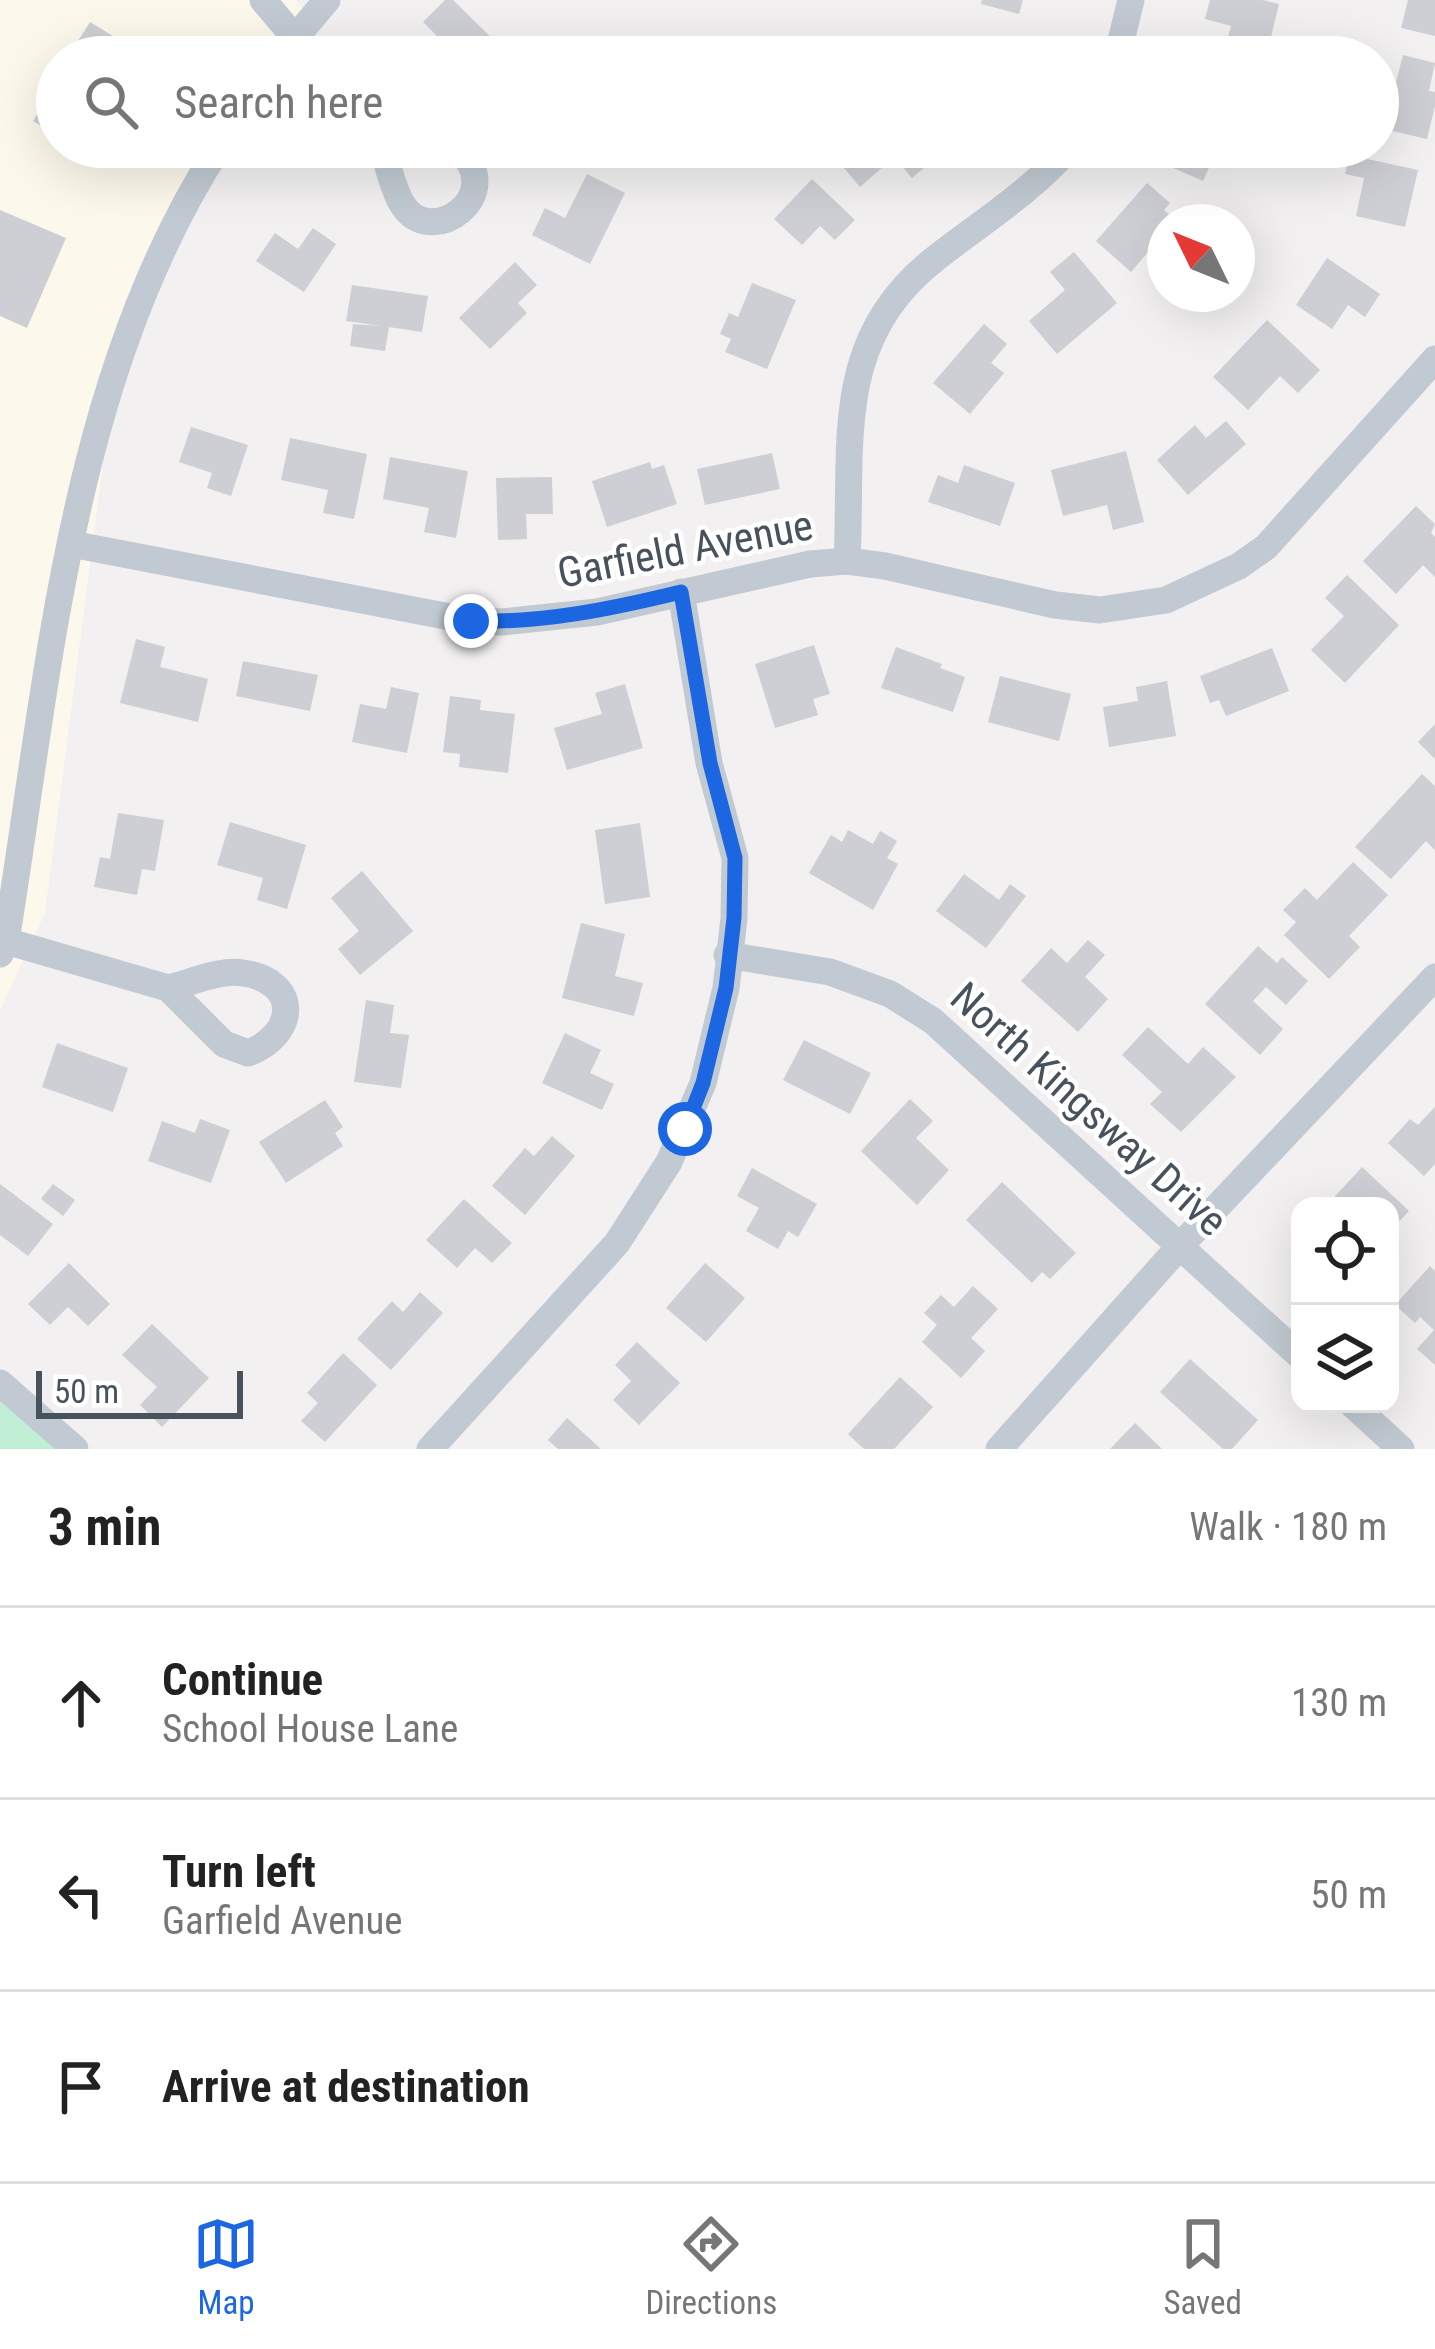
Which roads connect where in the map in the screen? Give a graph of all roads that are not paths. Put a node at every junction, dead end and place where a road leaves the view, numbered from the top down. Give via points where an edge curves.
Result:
1 (263, 0) edge
2 (327, 0) edge
3 (1131, 0) edge
4 (286, 36) edge
5 (304, 36) edge
6 (1122, 36) edge
7 (206, 168) edge
8 (389, 168) edge
9 (472, 168) edge
10 (1047, 168) edge
11 (1435, 358) edge
12 (71, 544) junction
13 (848, 561) junction
14 (681, 592) junction
15 (3, 947) edge
16 (727, 955) junction
17 (1435, 977) edge
18 (168, 988) dead end
19 (1180, 1246) junction
20 (1291, 1348) edge
21 (0, 1383) edge
22 (1362, 1413) edge
23 (75, 1449) edge
24 (430, 1449) edge
25 (999, 1449) edge
26 (1401, 1449) edge

1 - 4 street
2 - 5 street
3 - 6 street
7 - 12 street via 118,356
8 - 9 street via 402,204 433,221 457,215 472,197
10 - 13 street via 896,292 877,324 851,405
11 - 13 street, Garfield Avenue via 1266,547 1166,601 1078,608
12 - 14 street, Garfield Avenue via 471,621 597,613
12 - 15 street
13 - 14 street, Garfield Avenue
14 - 16 street via 735,858
15 - 18 street
16 - 19 street, North Kingsway Drive via 830,972 912,1006
16 - 24 street via 703,1083 649,1197 573,1294
17 - 19 street
19 - 20 street, North Kingsway Drive
19 - 25 street
21 - 23 street
22 - 26 street

